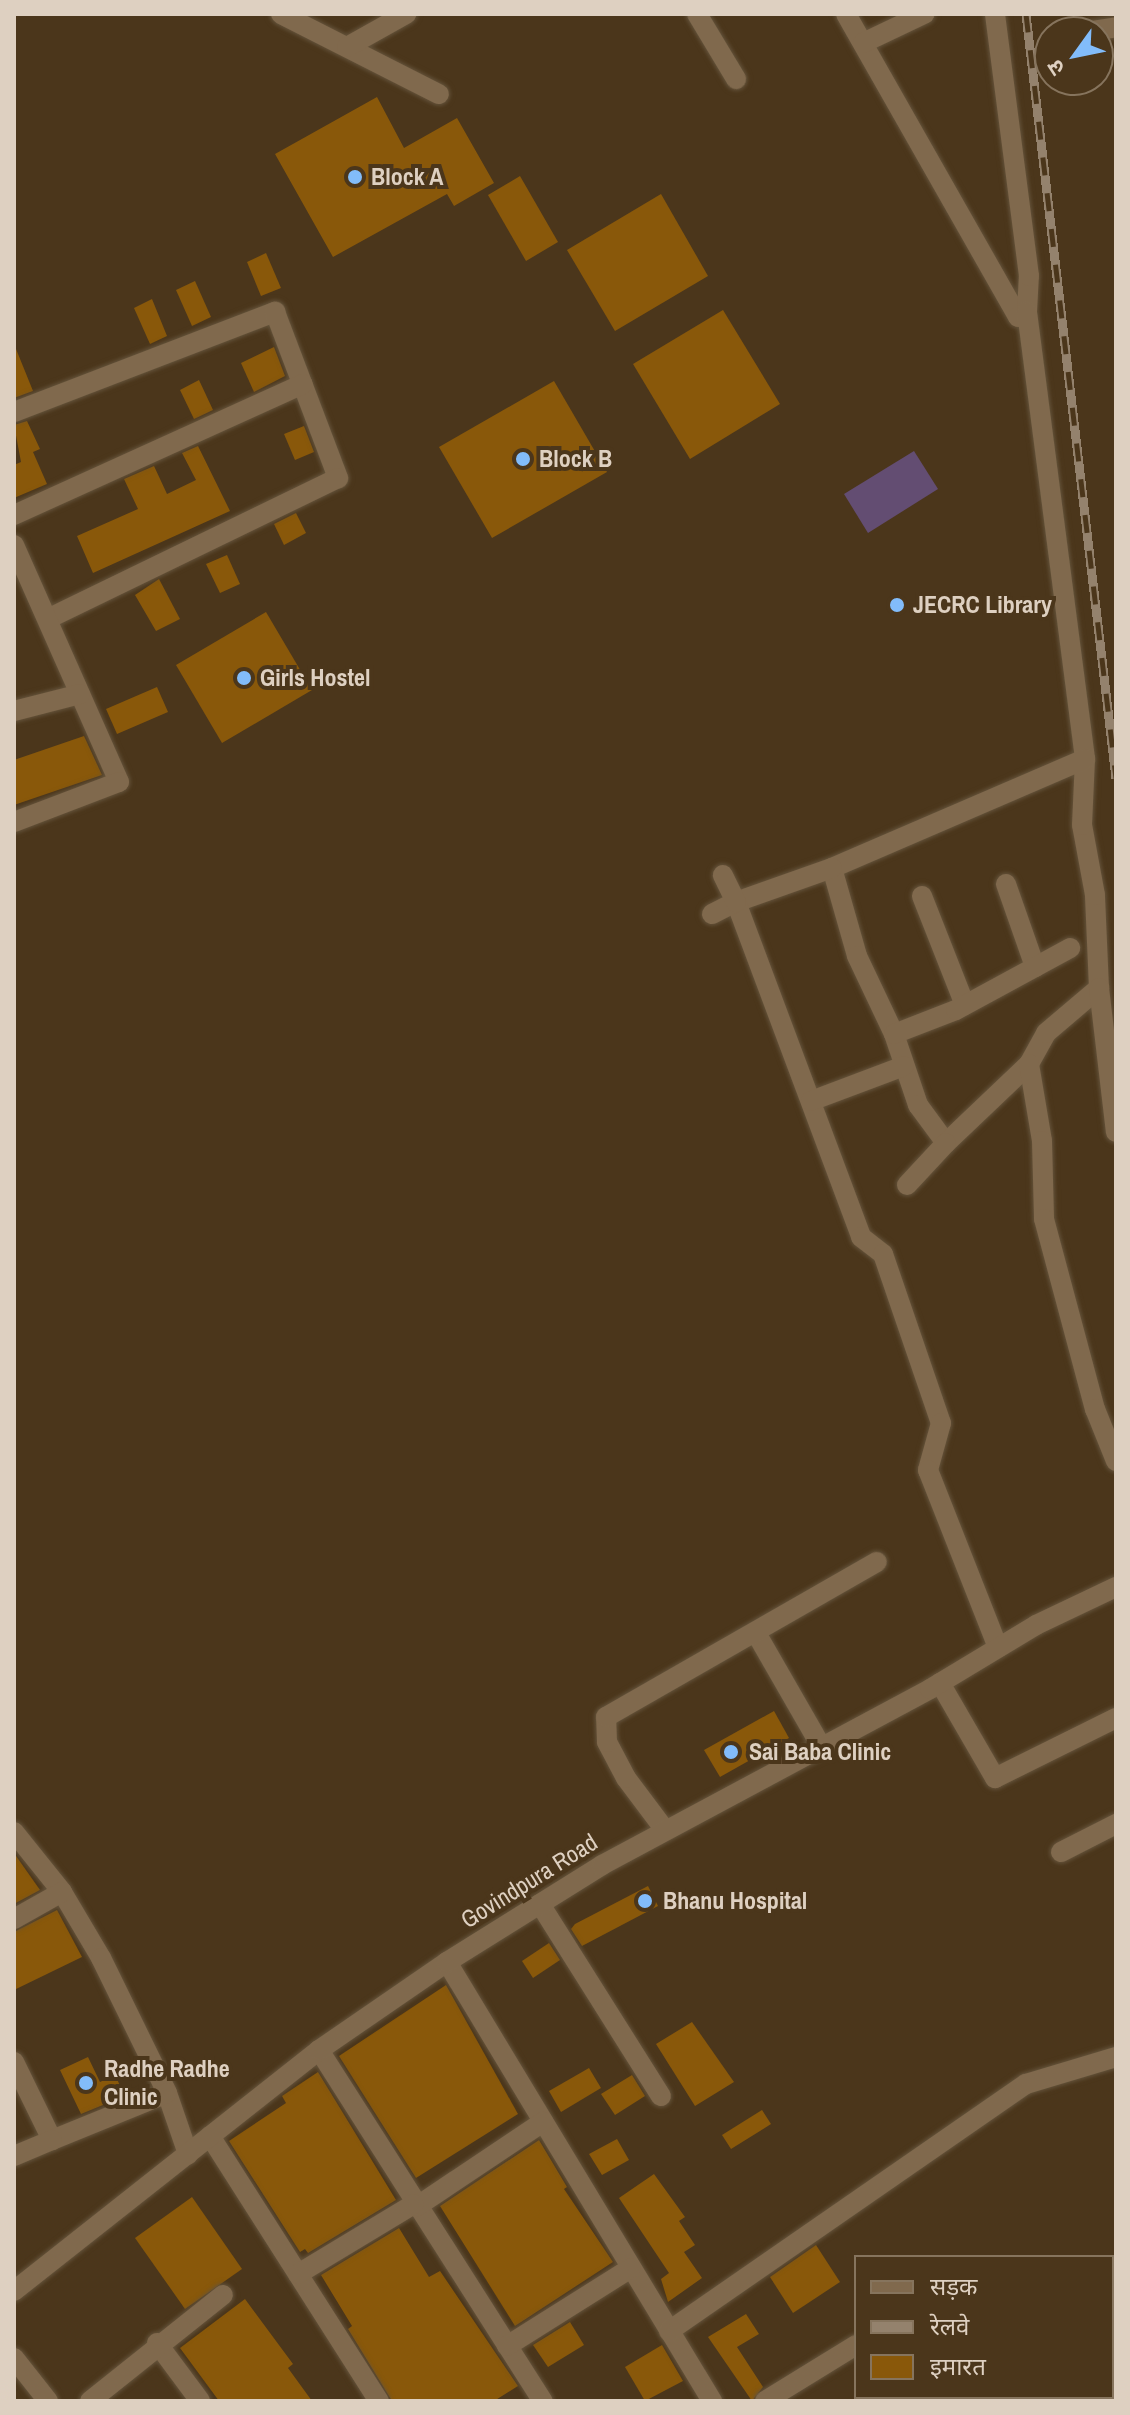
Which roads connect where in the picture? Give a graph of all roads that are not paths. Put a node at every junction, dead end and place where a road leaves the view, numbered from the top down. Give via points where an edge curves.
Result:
1 (281, 14) edge
2 (406, 14) edge
3 (697, 14) edge
4 (846, 14) edge
5 (924, 14) edge
6 (995, 14) edge
7 (863, 43) junction
8 (347, 47) junction
9 (736, 79) dead end
10 (439, 94) dead end
11 (1027, 312) junction
12 (303, 384) junction
13 (14, 412) edge
14 (14, 515) edge
15 (14, 545) edge
16 (47, 619) junction
17 (80, 694) junction
18 (14, 711) edge
19 (1085, 759) junction
20 (14, 822) edge
21 (832, 868) junction
22 (723, 875) dead end
23 (1006, 884) dead end
24 (922, 896) dead end
25 (736, 902) junction
26 (712, 914) dead end
27 (1070, 948) dead end
28 (1035, 967) junction
29 (1099, 988) junction
30 (965, 1005) junction
31 (894, 1034) junction
32 (1029, 1064) junction
33 (904, 1066) junction
34 (811, 1101) junction
35 (1116, 1132) edge
36 (946, 1143) junction
37 (907, 1185) dead end
38 (1116, 1461) edge
39 (877, 1562) dead end
40 (1116, 1587) edge
41 (756, 1633) junction
42 (998, 1648) junction
43 (940, 1683) junction
44 (1116, 1718) edge
45 (822, 1748) junction
46 (1116, 1824) edge
47 (665, 1830) junction
48 (14, 1832) edge
49 (1061, 1852) dead end
50 (62, 1892) junction
51 (540, 1904) junction
52 (14, 1919) edge
53 (447, 1962) junction
54 (319, 2050) junction
55 (1116, 2057) edge
56 (14, 2062) edge
57 (167, 2093) junction
58 (661, 2096) dead end
59 (543, 2122) junction
60 (210, 2136) junction
61 (52, 2140) junction
62 (188, 2154) junction
63 (14, 2156) edge
64 (415, 2206) junction
65 (631, 2268) junction
66 (298, 2274) junction
67 (14, 2291) edge
68 (223, 2295) dead end
69 (669, 2331) junction
70 (157, 2343) junction
71 (507, 2346) junction
72 (854, 2346) edge
73 (14, 2358) edge
74 (48, 2401) edge
75 (90, 2401) edge
76 (200, 2401) edge
77 (379, 2401) edge
78 (543, 2401) edge
79 (712, 2401) edge
80 (765, 2401) edge

1 - 8 street
2 - 8 street
3 - 9 street
4 - 7 street
5 - 7 street
6 - 11 street via 1029,276
7 - 11 street via 1018,317
8 - 10 street
11 - 19 street
12 - 13 street via 275,312
12 - 14 street
12 - 16 street via 338,478
15 - 16 street
16 - 17 street
17 - 18 street
17 - 20 street via 119,782
19 - 21 street
19 - 29 street via 1082,825 1095,895
21 - 25 street
21 - 31 street via 857,956
22 - 25 street
23 - 28 street
24 - 30 street
25 - 26 street
25 - 34 street
27 - 28 street
28 - 30 street
29 - 32 street via 1046,1033
29 - 35 street
30 - 31 street
31 - 33 street
32 - 36 street
32 - 38 street via 1042,1141 1044,1219 1095,1409
33 - 34 street
33 - 36 street via 918,1105
34 - 42 street via 861,1237 883,1254 928,1383 941,1423 928,1470
36 - 37 street
39 - 41 street
40 - 42 street, Govindpura Road
41 - 45 street
41 - 47 street via 606,1717 607,1742
42 - 43 street, Govindpura Road
43 - 44 street via 995,1778
43 - 45 street, Govindpura Road
45 - 47 street, Govindpura Road
46 - 49 street
47 - 51 street, Govindpura Road
48 - 50 street
50 - 52 street
50 - 57 street
51 - 53 street, Govindpura Road
51 - 58 street
53 - 54 street, Govindpura Road
53 - 59 street
54 - 60 street, Govindpura Road
54 - 64 street
55 - 69 street via 1026,2084
56 - 61 street
57 - 61 street
57 - 62 street
59 - 64 street
59 - 65 street
60 - 62 street, Govindpura Road
60 - 66 street
61 - 63 street
62 - 67 street, Govindpura Road
64 - 66 street
64 - 71 street
65 - 69 street
65 - 71 street
66 - 77 street
68 - 70 street
69 - 79 street
70 - 75 street
70 - 76 street
71 - 78 street
72 - 80 street
73 - 74 street

